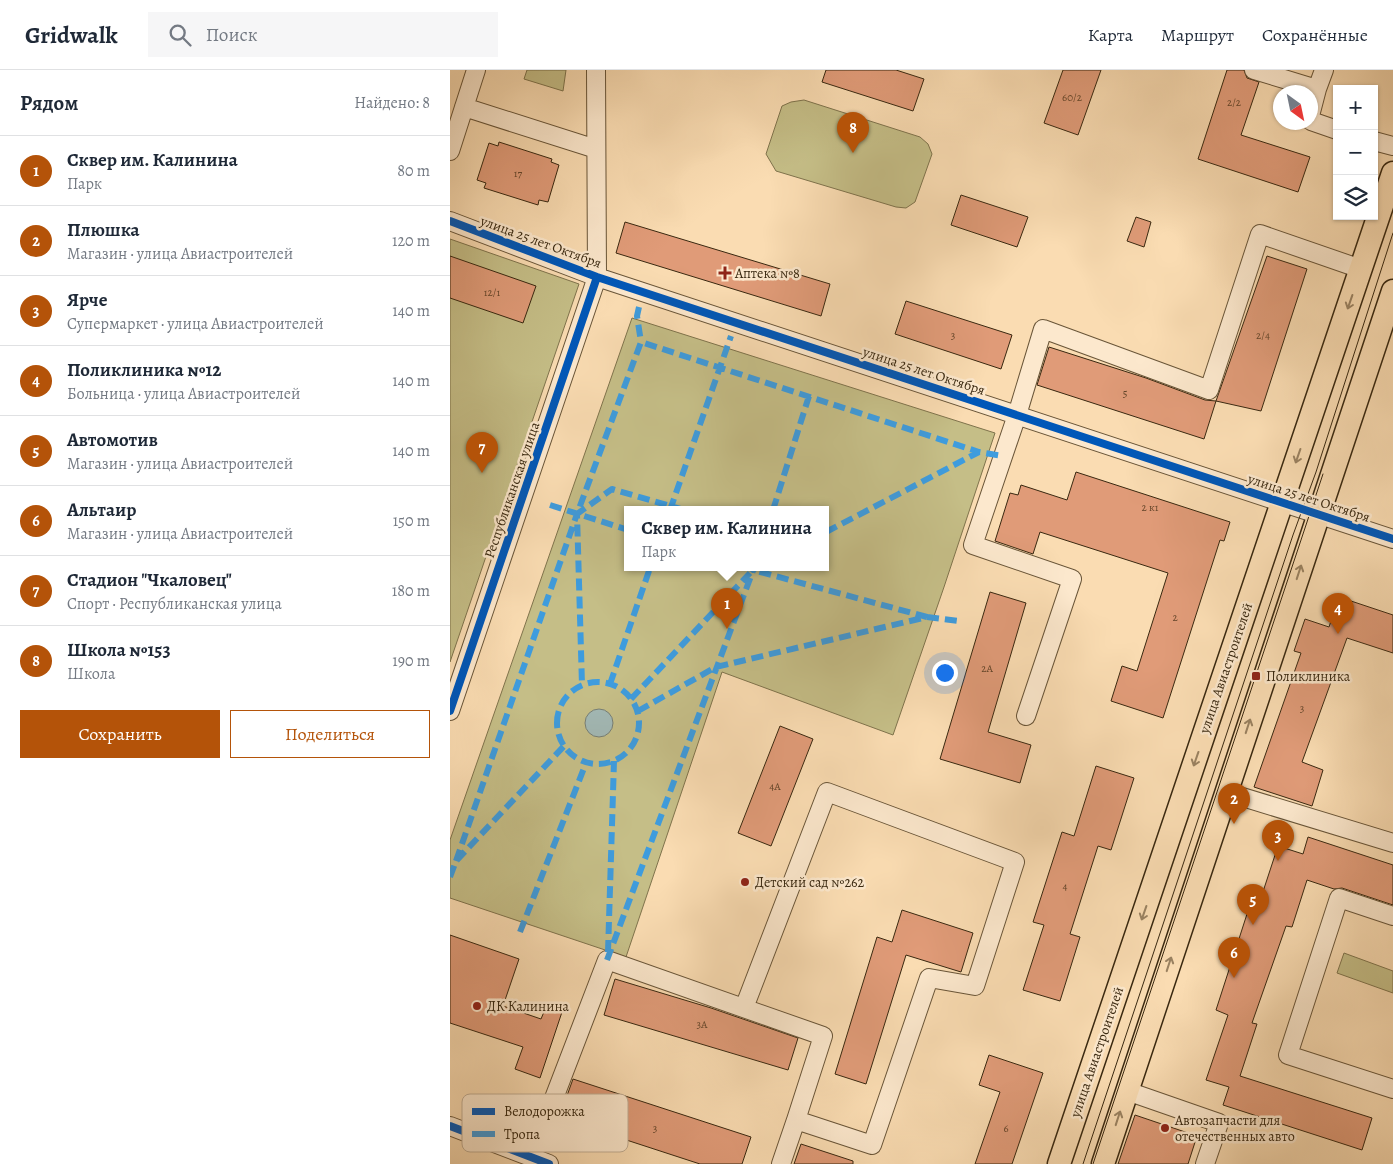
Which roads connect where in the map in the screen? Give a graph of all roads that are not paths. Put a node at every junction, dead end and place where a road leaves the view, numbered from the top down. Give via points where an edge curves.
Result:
1 (476, 70) edge
2 (596, 70) edge
3 (1254, 70) edge
4 (1324, 70) edge
5 (1304, 85) edge
6 (1318, 86) edge
7 (464, 107) junction
8 (1318, 124) edge
9 (1333, 129) edge
10 (1378, 142) edge
11 (1393, 146) edge
12 (596, 148) junction
13 (450, 151) edge
14 (1393, 173) edge
15 (450, 221) edge
16 (1361, 269) junction
17 (597, 277) junction
18 (1393, 291) edge
19 (1017, 415) junction
20 (1282, 502) junction
21 (1318, 514) junction
22 (1393, 539) edge
23 (450, 711) edge
24 (1026, 716) dead end
25 (1226, 792) junction
26 (1393, 843) edge
27 (1393, 916) edge
28 (744, 1008) junction
29 (1393, 1089) edge
30 (1127, 1091) junction
31 (556, 1094) edge
32 (796, 1120) junction
33 (450, 1126) edge
34 (462, 1131) edge
35 (516, 1152) edge
36 (533, 1152) edge
37 (531, 1158) junction
38 (549, 1164) edge
39 (781, 1164) edge
40 (1059, 1164) edge
41 (1103, 1164) edge
42 (1205, 1164) edge

1 - 7 street
2 - 12 street, Республиканская улица
3 - 5 street
4 - 6 street
7 - 12 street
7 - 13 street
8 - 9 street
10 - 11 street
12 - 17 street, Республиканская улица
14 - 16 main road, улица Авиастроителей
15 - 17 street, улица 25 лет Октября
16 - 19 street via 1260,234 1210,390 1043,329
16 -> 20 main road, улица Авиастроителей
17 - 19 street, улица 25 лет Октября
17 - 23 street, Республиканская улица
18 - 21 main road
19 - 20 street, улица 25 лет Октября
19 - 24 street via 973,545 1072,578
20 - 21 street, улица 25 лет Октября
20 -> 40 main road, улица Авиастроителей
21 - 22 street, улица 25 лет Октября
25 -> 21 main road
25 - 26 street
30 -> 25 main road
27 - 29 street via 1339,898 1288,1055
28 - 31 street via 607,960
28 - 32 street via 823,1036
28 - 32 street via 827,792 1015,862 975,986 929,978 872,1145
41 -> 30 main road
30 - 42 street via 1219,1123
32 - 39 street
33 - 34 street
35 - 37 street
36 - 37 street
37 - 38 street

